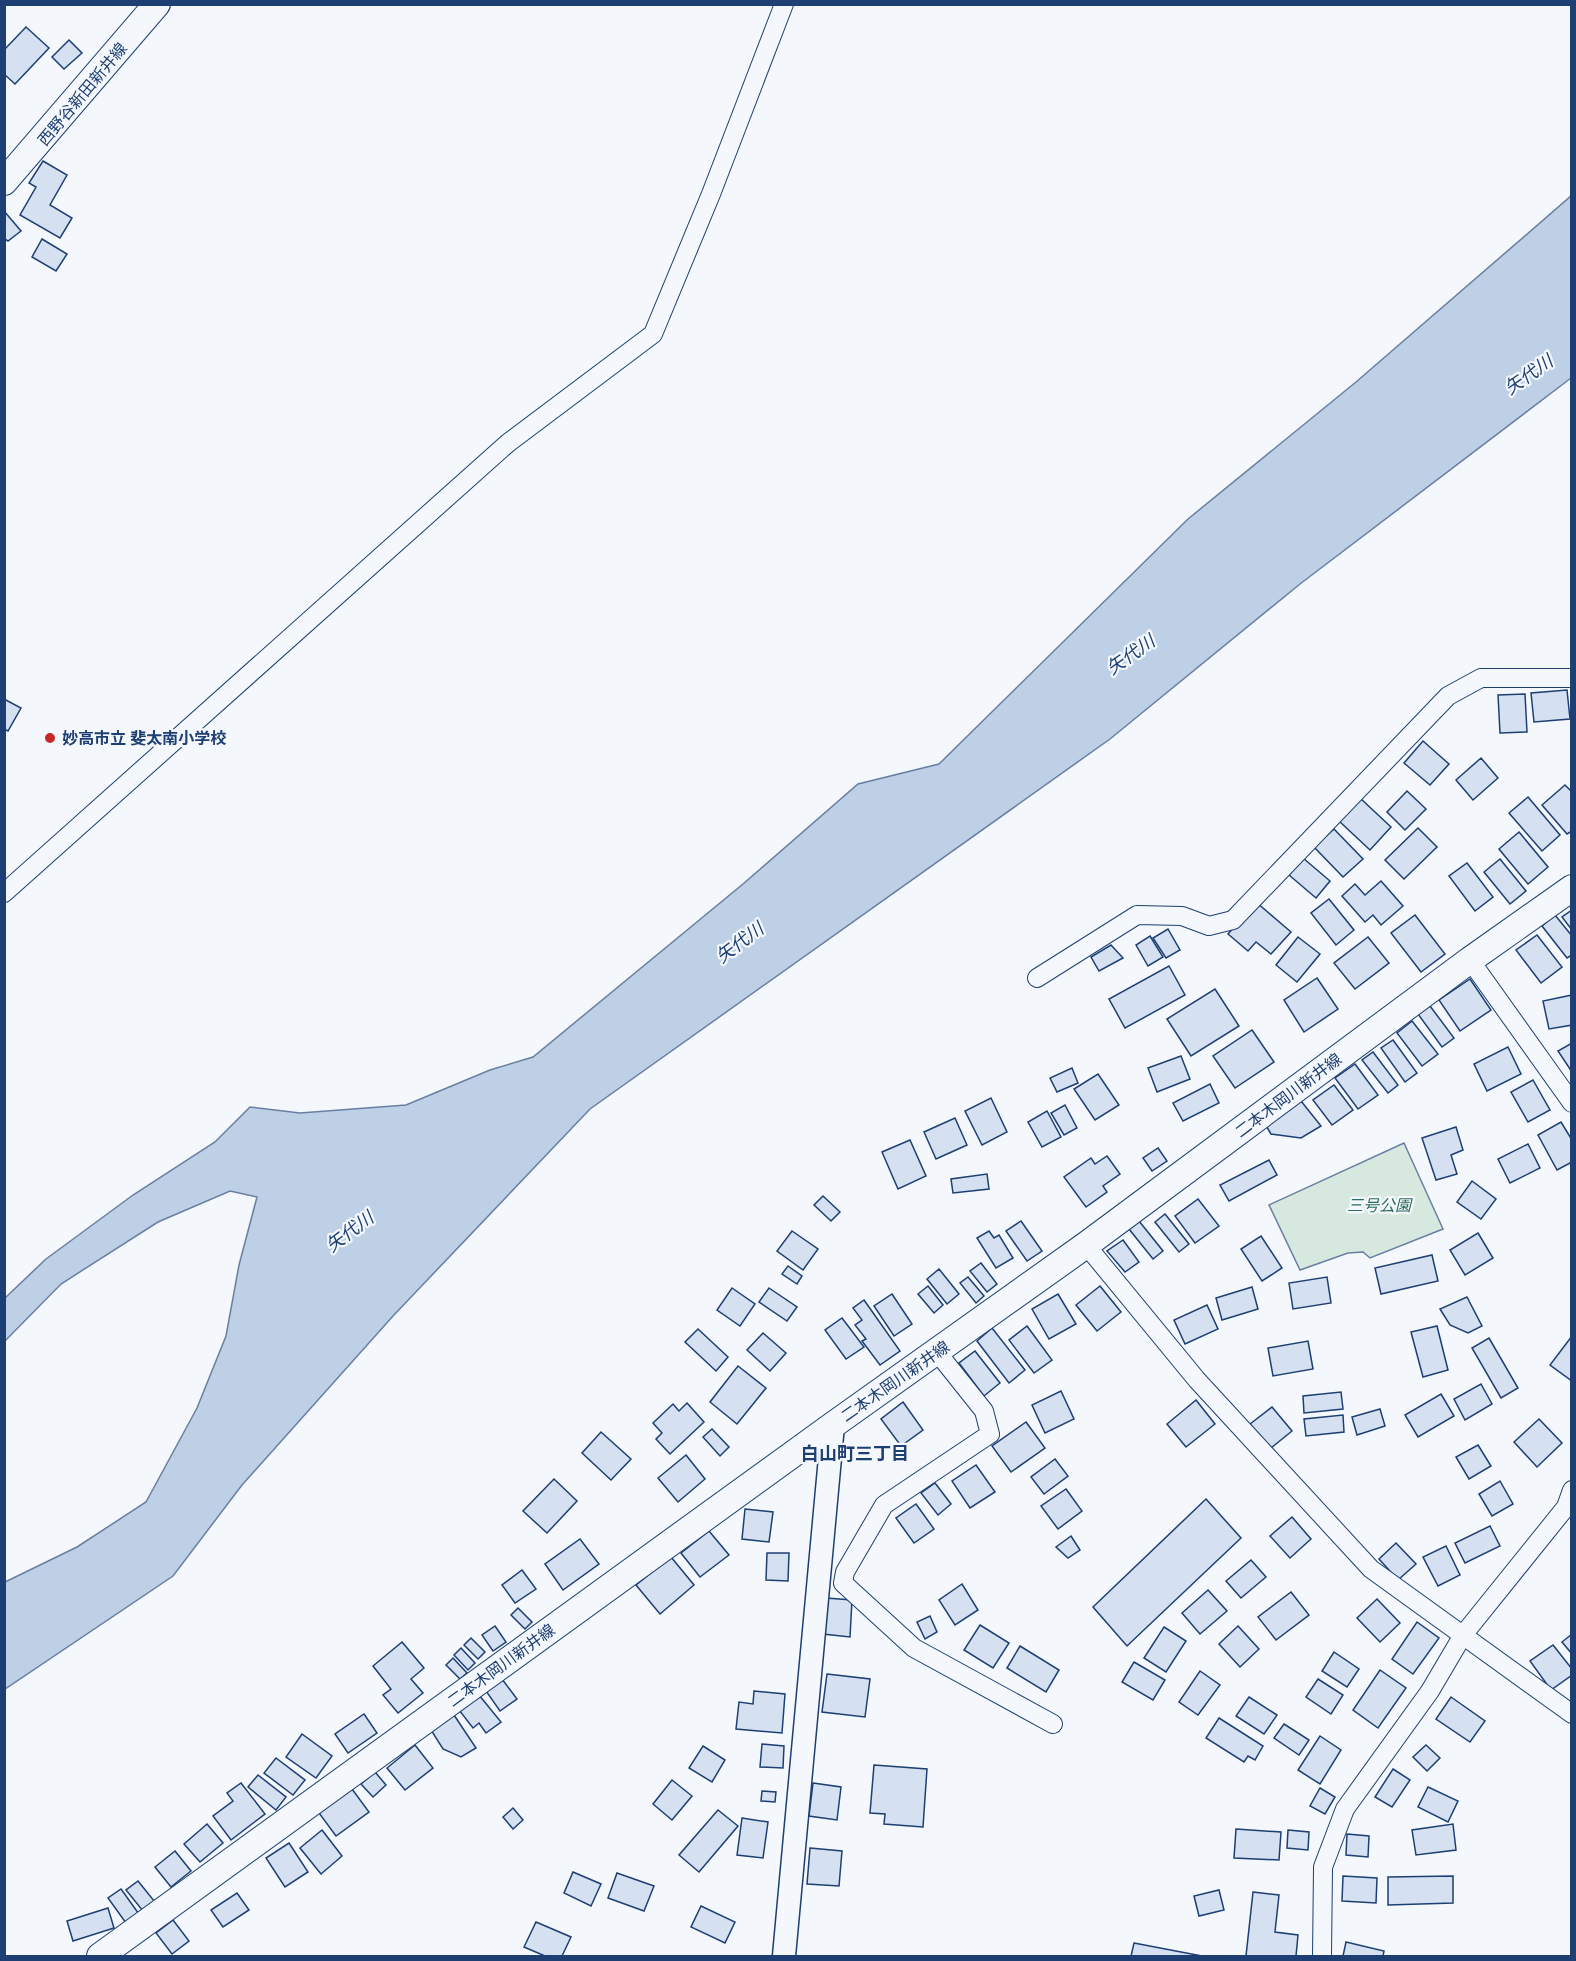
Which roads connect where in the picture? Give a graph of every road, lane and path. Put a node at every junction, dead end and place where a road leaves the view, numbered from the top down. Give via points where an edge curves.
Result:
1 (157, 4) edge
2 (784, 4) edge
3 (4, 182) edge
4 (1572, 678) edge
5 (1572, 888) edge
6 (4, 893) edge
7 (1470, 960) junction
8 (1037, 978) dead end
9 (1572, 1103) edge
10 (1086, 1245) junction
11 (937, 1352) junction
12 (833, 1425) junction
13 (1572, 1490) edge
14 (1569, 1511) edge
15 (818, 1581) junction
16 (843, 1583) junction
17 (1463, 1635) junction
18 (1572, 1714) edge
19 (1053, 1724) dead end
20 (100, 1956) edge
21 (784, 1956) edge
22 (1322, 1956) edge

1 - 3 main road, 西野谷新田新井線
2 - 6 street via 653,334 508,443
4 - 8 street via 1481,678 1448,696 1233,920 1209,927 1182,916 1137,915
5 - 7 main road, 二本木岡川新井線
7 - 9 street
7 - 10 main road, 二本木岡川新井線
10 - 11 main road, 二本木岡川新井線
10 - 17 street via 1197,1380 1371,1569
11 - 12 main road, 二本木岡川新井線
11 - 16 street via 984,1411 990,1434 884,1504 845,1572
12 - 15 street
12 - 20 main road, 二本木岡川新井線
13 - 14 street
14 - 17 street
15 - 16 street
15 - 21 street
16 - 19 street via 914,1648
17 - 18 street
17 - 22 street via 1431,1691 1345,1809 1323,1867

